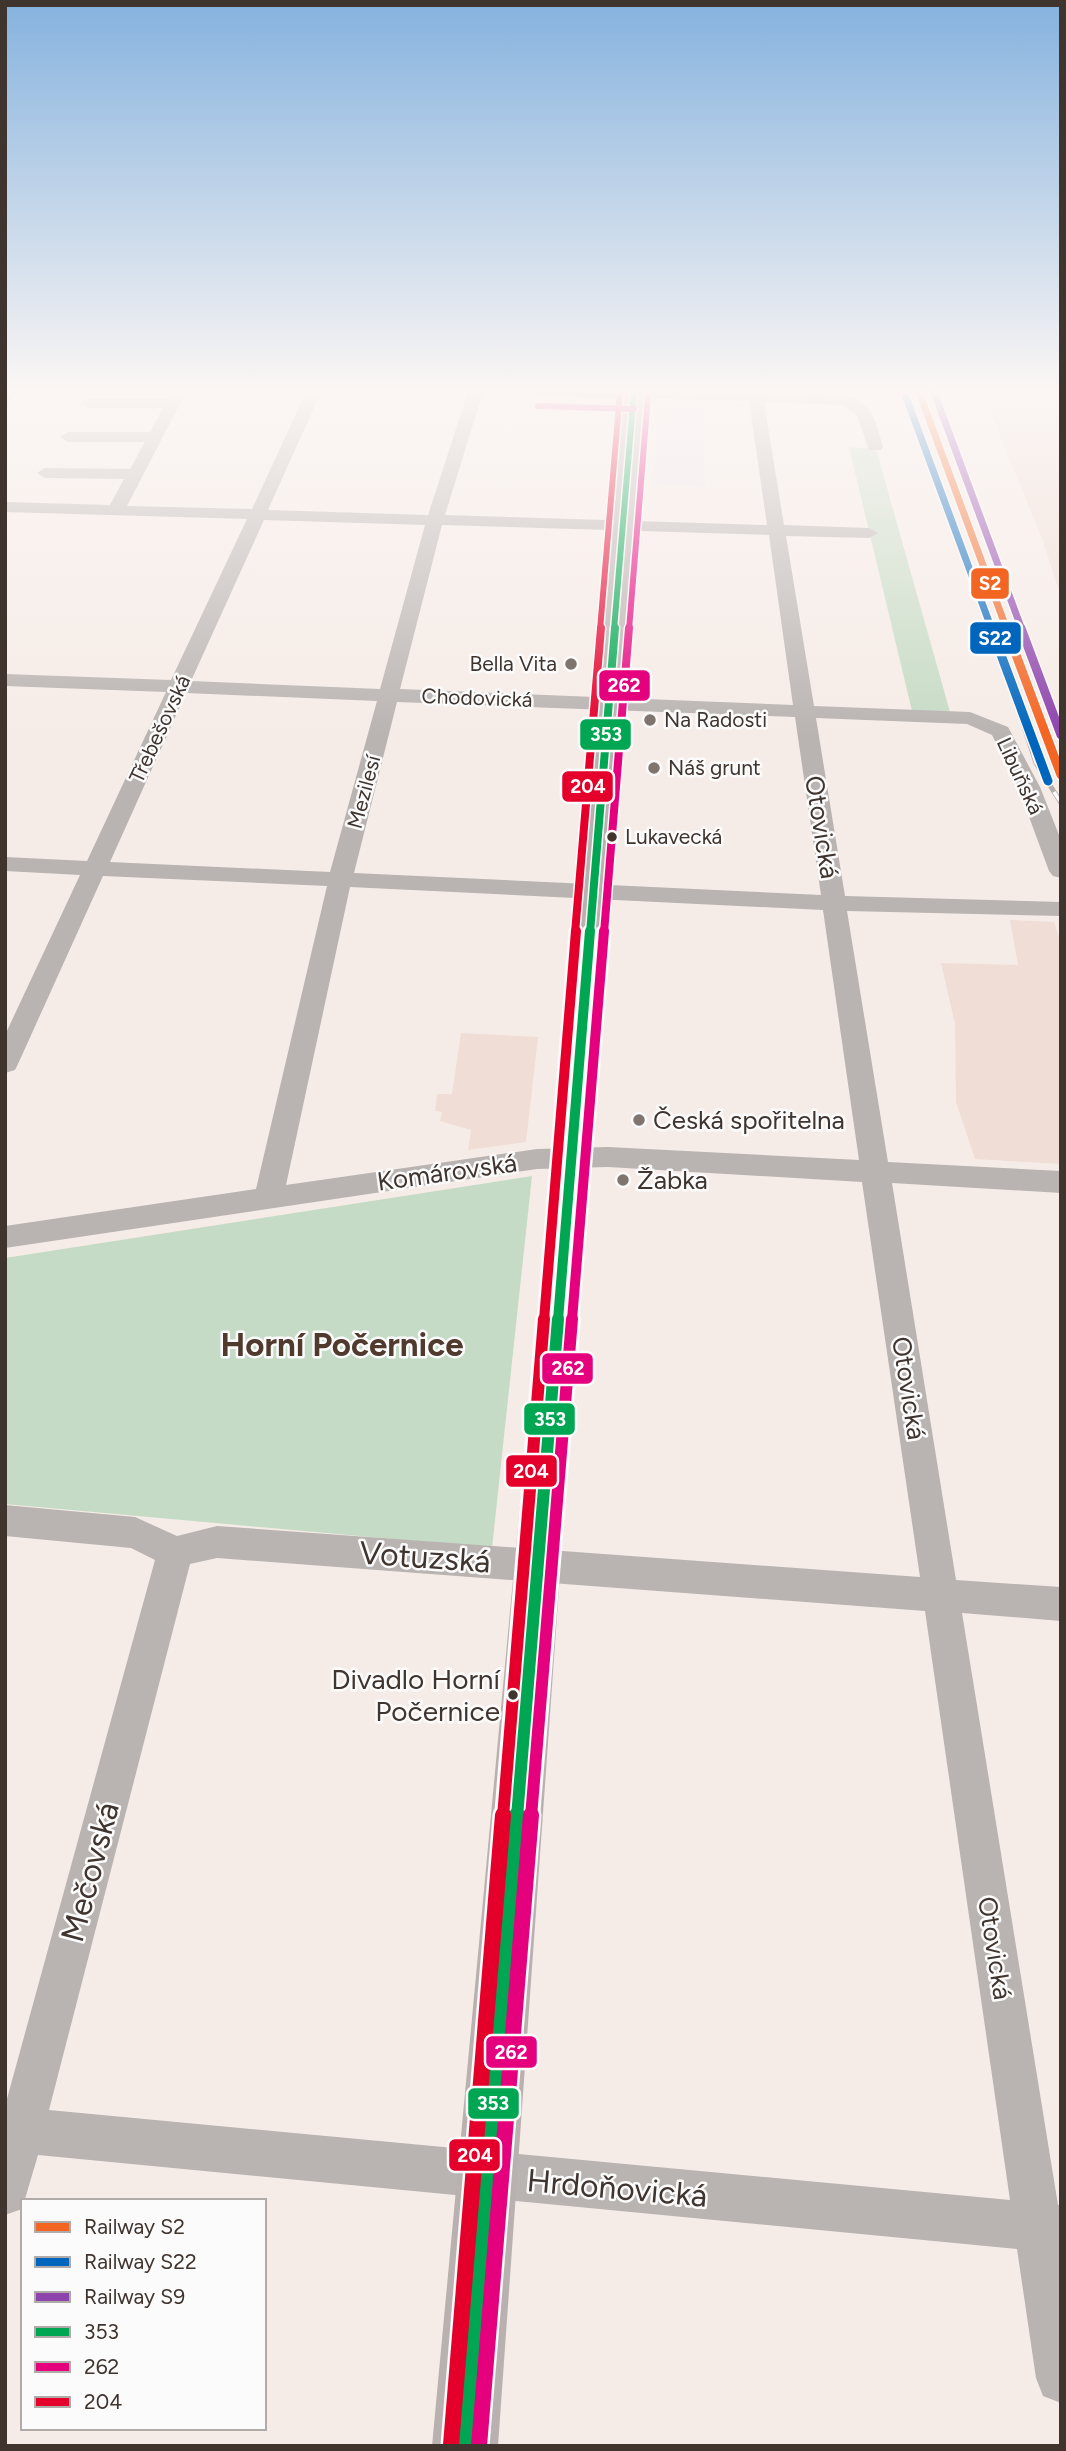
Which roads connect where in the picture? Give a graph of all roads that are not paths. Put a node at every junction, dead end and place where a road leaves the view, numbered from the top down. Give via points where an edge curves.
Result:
1 (118, 506) edge
2 (263, 506) edge
3 (439, 506) edge
4 (625, 506) edge
5 (773, 506) edge
6 (5, 507) edge
7 (116, 510) junction
8 (260, 514) junction
9 (435, 520) junction
10 (623, 526) junction
11 (777, 530) junction
12 (869, 533) dead end
13 (5, 680) edge
14 (180, 687) junction
15 (390, 695) junction
16 (608, 703) junction
17 (805, 712) junction
18 (949, 717) joint
19 (5, 864) edge
20 (95, 868) junction
21 (1061, 871) edge
22 (340, 880) junction
23 (593, 892) junction
24 (834, 903) junction
25 (1061, 909) edge
26 (5, 1064) edge
27 (571, 1158) junction
28 (875, 1171) junction
29 (1061, 1182) edge
30 (270, 1197) junction
31 (5, 1237) edge
32 (5, 1520) edge
33 (175, 1552) junction
34 (537, 1566) junction
35 (941, 1595) junction
36 (1061, 1604) edge
37 (14, 2130) edge
38 (487, 2175) junction
39 (5, 2192) edge
40 (1049, 2229) edge
41 (1061, 2378) edge
42 (465, 2446) edge

1 - 7 street
2 - 8 street, Třebešovská
3 - 9 street, Mezilesí
4 - 10 main road
5 - 11 street, Otovická
6 - 7 street
7 - 8 street
8 - 9 street
8 - 14 street, Třebešovská
9 - 10 street
9 - 15 street, Mezilesí
10 - 11 street
10 - 16 main road
11 - 12 street
11 - 17 street, Otovická
13 - 14 street, Chodovická
14 - 15 street, Chodovická
14 - 20 street, Třebešovská
15 - 16 street, Chodovická
15 - 22 street, Mezilesí
16 - 17 street, Chodovická
16 - 23 main road
17 - 18 street, Chodovická
17 - 24 street, Otovická
18 - 21 street, Libuňská via 971,718 1001,731 1029,787
19 - 20 street
20 - 22 street
20 - 26 street, Třebešovská
22 - 23 street
22 - 30 street, Mezilesí
23 - 24 street
23 - 27 main road
24 - 25 street
24 - 28 street, Otovická
27 - 28 street, Komárovská
27 - 30 street, Komárovská
27 - 34 main road
28 - 29 street, Komárovská
28 - 35 street, Otovická
30 - 31 street, Komárovská
32 - 33 street via 135,1533
33 - 34 street, Votuzská via 217,1542
33 - 37 street, Mečovská
34 - 35 street, Votuzská
34 - 38 main road
35 - 36 street, Votuzská
35 - 40 street, Otovická
37 - 38 street, Hrdoňovická
37 - 39 street, Mečovská
38 - 40 street, Hrdoňovická
38 - 42 main road
40 - 41 street, Otovická

